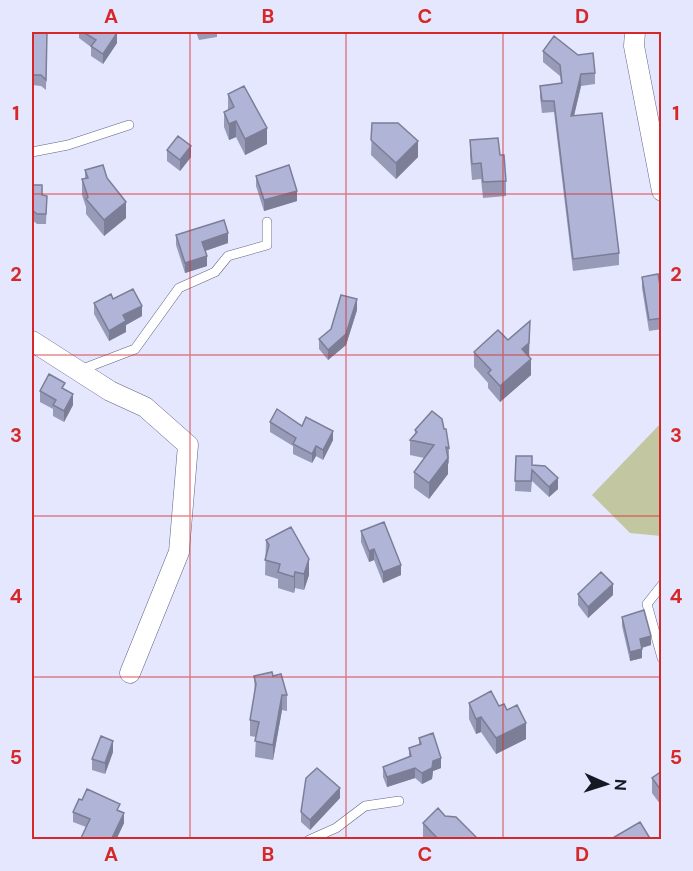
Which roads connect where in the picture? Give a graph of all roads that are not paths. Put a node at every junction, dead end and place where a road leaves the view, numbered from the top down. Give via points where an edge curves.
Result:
1 (635, 32) edge
2 (129, 125) dead end
3 (32, 152) edge
4 (662, 191) edge
5 (267, 222) dead end
6 (32, 341) edge
7 (81, 373) junction
8 (662, 585) edge
9 (662, 658) edge
10 (130, 674) dead end
11 (399, 801) dead end
12 (309, 840) edge

1 - 4 street via 634,46
2 - 3 lane
5 - 7 lane via 267,245 228,256 215,272 179,288 135,349
6 - 7 street
7 - 10 street via 145,407 189,445 180,552
8 - 9 lane via 646,604
11 - 12 lane via 364,806 336,828

